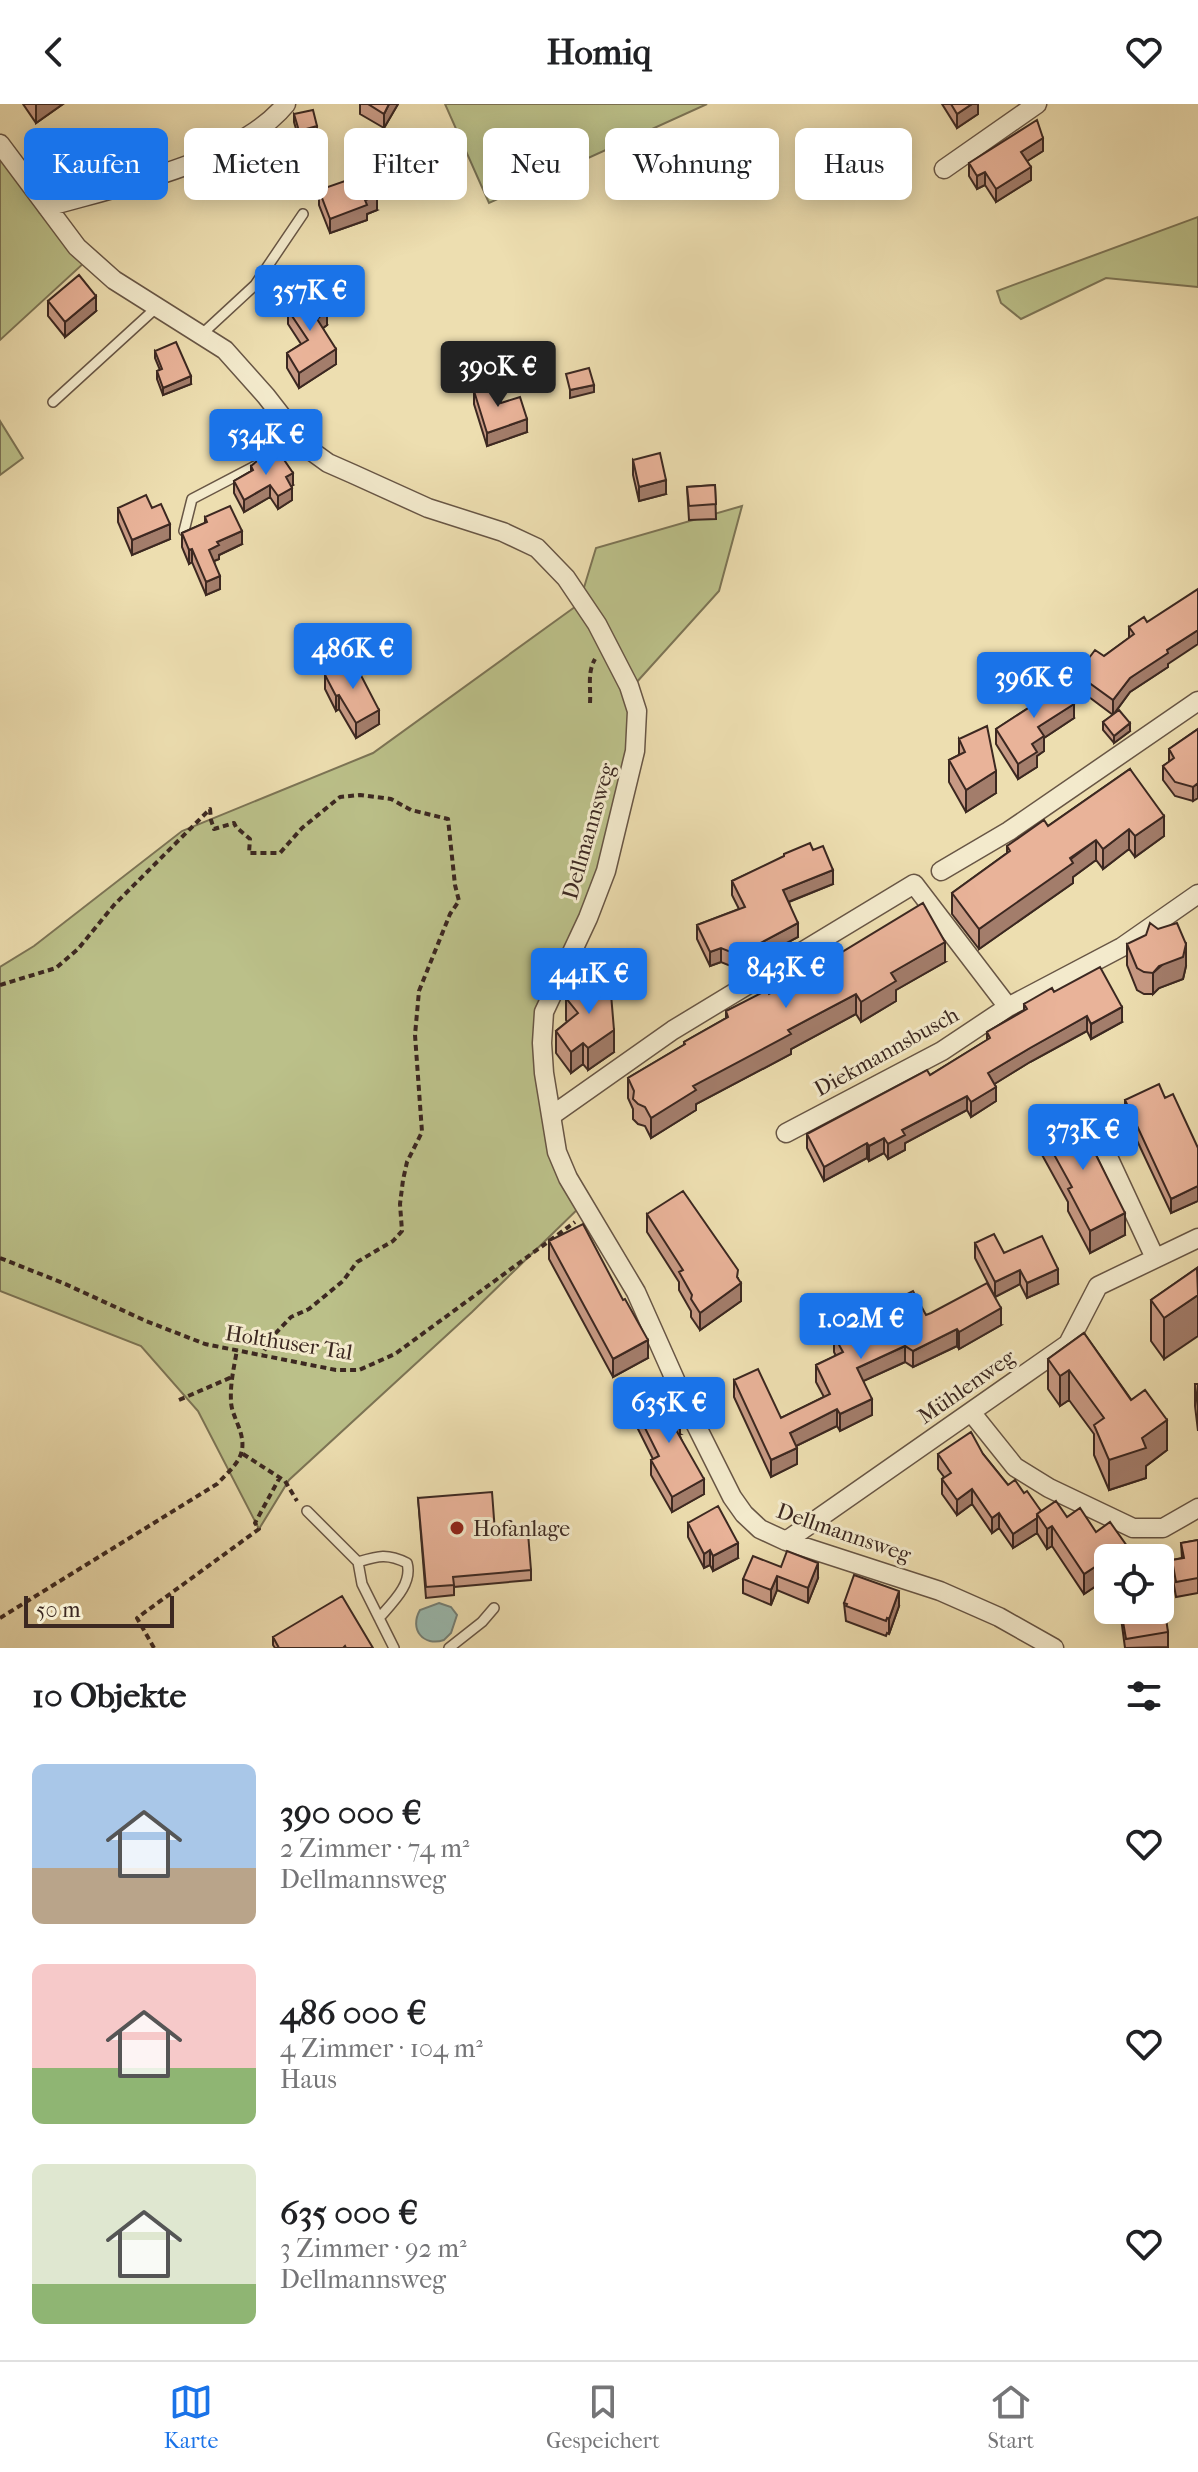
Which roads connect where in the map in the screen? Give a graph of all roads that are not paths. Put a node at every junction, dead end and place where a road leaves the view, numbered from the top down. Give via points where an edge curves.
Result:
1 (286, 104) edge
2 (1037, 104) edge
3 (2, 151) edge
4 (944, 169) dead end
5 (47, 207) junction
6 (303, 214) dead end
7 (156, 308) junction
8 (202, 334) junction
9 (53, 402) dead end
10 (301, 441) junction
11 (184, 531) edge
12 (1198, 701) edge
13 (941, 871) dead end
14 (1198, 894) edge
15 (1008, 1007) junction
16 (551, 1116) junction
17 (1089, 1116) dead end
18 (786, 1133) dead end
19 (1198, 1238) edge
20 (1155, 1258) junction
21 (971, 1412) junction
22 (1198, 1508) edge
23 (307, 1511) road end
24 (786, 1541) junction
25 (358, 1562) junction
26 (494, 1608) dead end
27 (379, 1618) junction
28 (394, 1648) edge
29 (449, 1648) edge
30 (1054, 1648) edge

1 - 5 street via 228,148 159,176
2 - 4 street
3 - 5 street, Dellmannsweg
5 - 7 street, Dellmannsweg via 77,247
6 - 8 lane via 255,285
7 - 8 street, Dellmannsweg
7 - 9 lane
8 - 10 street, Dellmannsweg via 241,367
10 - 11 lane via 192,499
10 - 16 street, Dellmannsweg via 328,463 428,508 537,548 566,578 597,624 629,686 637,711 635,751 606,871 544,1012 542,1043
12 - 13 street via 1009,831
14 - 15 street, Diekmannsbusch via 1122,947
15 - 16 street via 914,884 673,1030
15 - 18 street, Diekmannsbusch via 942,1051
16 - 24 street, Dellmannsweg via 568,1178 636,1292 732,1497 760,1529
17 - 20 street
19 - 20 street, Mühlenweg
20 - 21 street, Mühlenweg via 1098,1286 1068,1344
21 - 22 street via 1015,1467 1133,1528 1163,1528
21 - 24 street, Mühlenweg
23 - 25 lane
24 - 30 street, Dellmannsweg via 940,1591
25 - 27 lane
25 - 27 lane via 394,1556 407,1563 410,1573 404,1587
26 - 29 lane
27 - 28 lane

